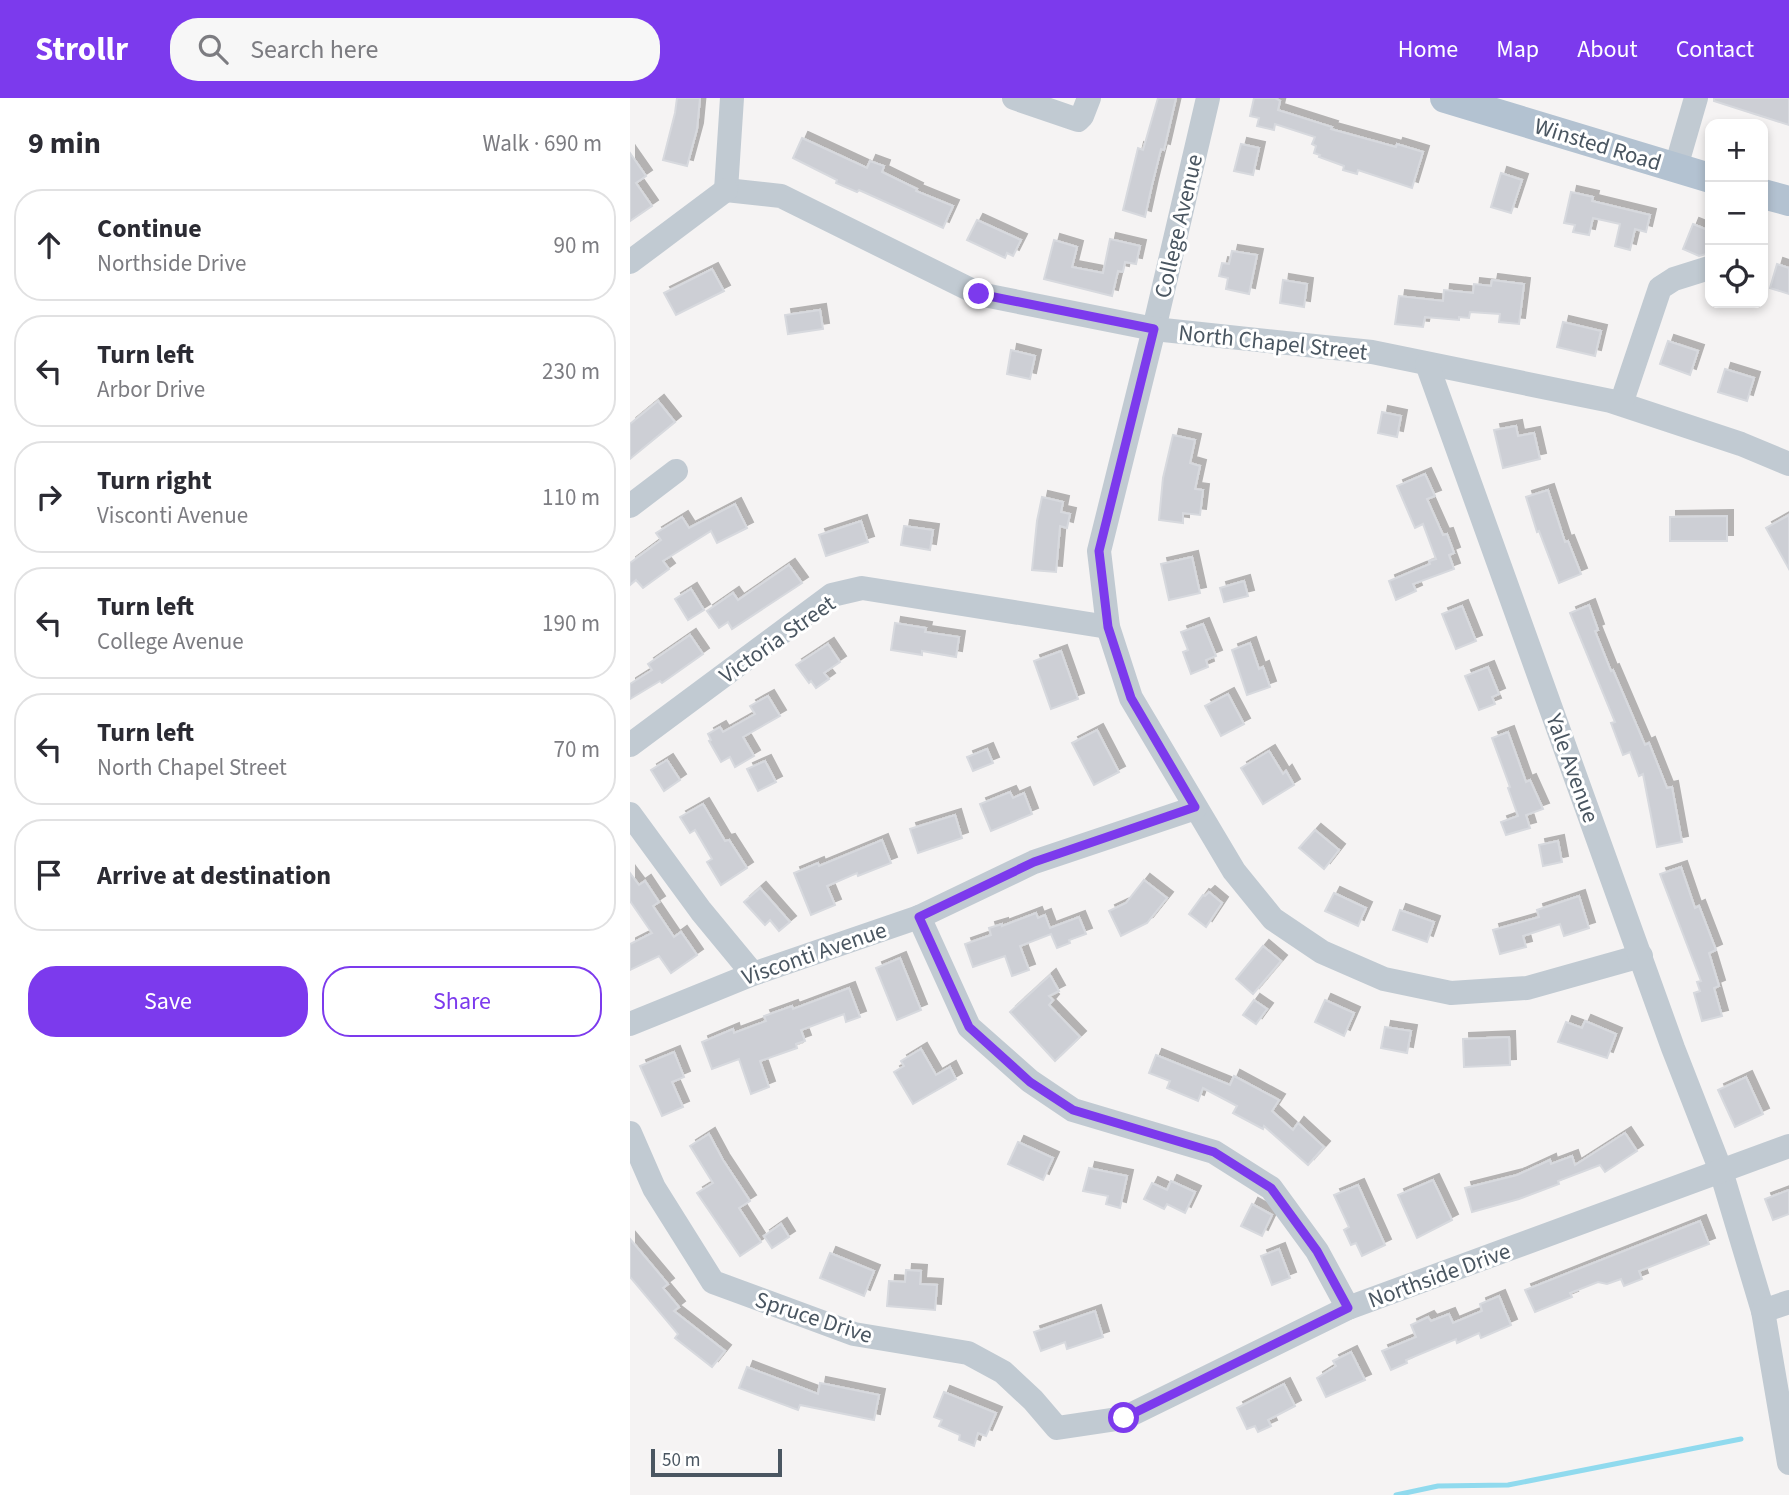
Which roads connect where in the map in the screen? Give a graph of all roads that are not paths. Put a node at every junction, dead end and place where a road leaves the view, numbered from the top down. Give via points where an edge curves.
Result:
1 (732, 98) edge
2 (1014, 98) edge
3 (1089, 98) edge
4 (1208, 98) edge
5 (1696, 98) edge
6 (1453, 99) edge
7 (1676, 167) junction
8 (1705, 176) edge
9 (726, 190) junction
10 (1768, 195) edge
11 (1789, 201) edge
12 (630, 262) edge
13 (1705, 269) edge
14 (1154, 329) junction
15 (1427, 364) junction
16 (1620, 404) junction
17 (1789, 464) edge
18 (676, 471) dead end
19 (630, 506) edge
20 (1108, 627) junction
21 (630, 745) edge
22 (1195, 807) junction
23 (630, 814) edge
24 (919, 917) junction
25 (1641, 956) junction
26 (753, 974) junction
27 (630, 1024) edge
28 (630, 1133) edge
29 (1789, 1146) edge
30 (1721, 1171) junction
31 (1789, 1302) edge
32 (1348, 1308) junction
33 (1763, 1311) junction
34 (1057, 1428) joint
35 (1789, 1463) edge

1 - 9 street
2 - 3 street via 1078,120
4 - 14 street, College Avenue
5 - 7 street
6 - 7 main road, Winsted Road
7 - 8 main road, Winsted Road
9 - 12 street
9 - 14 street, North Chapel Street via 781,197 979,294
10 - 11 main road
13 - 16 street via 1660,288
14 - 15 street, North Chapel Street via 1372,352
14 - 20 street, College Avenue via 1099,551
15 - 16 street, North Chapel Street
15 - 25 street, Yale Avenue
16 - 17 street, North Chapel Street
18 - 19 street
20 - 21 street, Victoria Street via 852,590 832,595
20 - 22 street, College Avenue via 1131,698
22 - 24 street, Visconti Avenue via 1034,862
22 - 25 street, College Avenue via 1234,871 1273,919 1322,952 1384,979 1451,993 1527,988
23 - 26 street
24 - 26 street, Visconti Avenue
24 - 32 street via 969,1027 1030,1082 1073,1110 1214,1152 1271,1188 1317,1251
25 - 30 street, Yale Avenue
26 - 27 street, Visconti Avenue
28 - 34 street, Spruce Drive via 654,1188 713,1282 854,1334 968,1353 1003,1371
29 - 30 street, Northside Drive
30 - 32 street, Northside Drive
30 - 33 street, Yale Avenue
31 - 33 street
32 - 34 street, Northside Drive via 1124,1418
33 - 35 street, Yale Avenue

